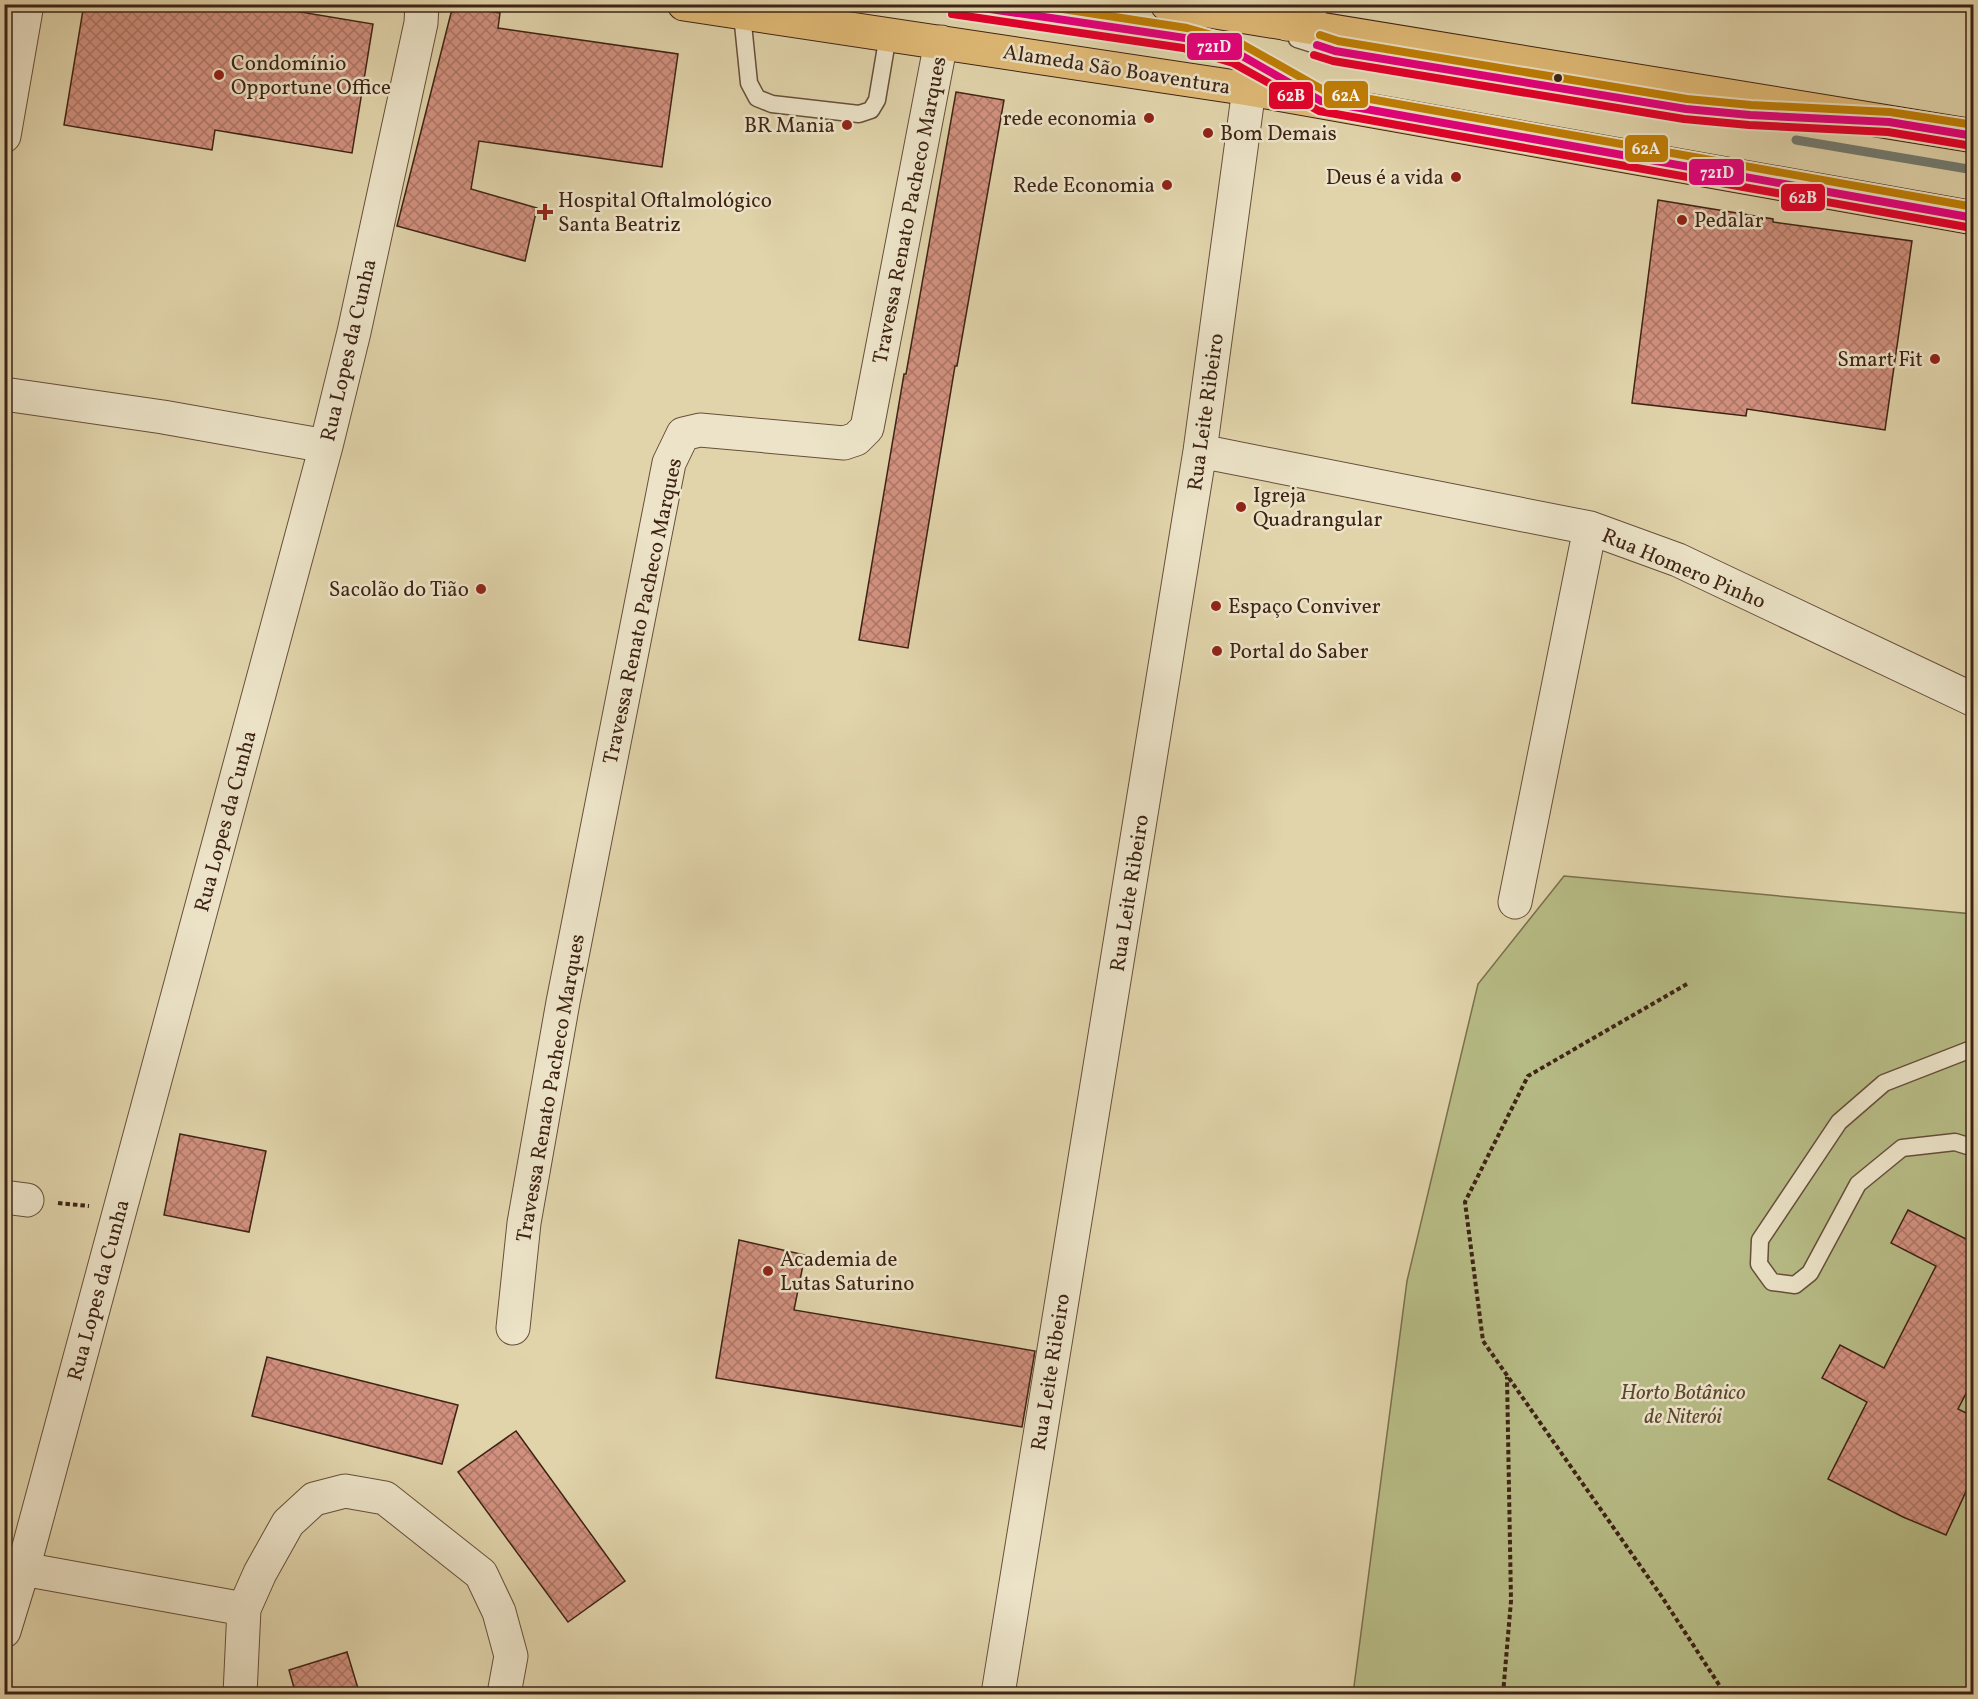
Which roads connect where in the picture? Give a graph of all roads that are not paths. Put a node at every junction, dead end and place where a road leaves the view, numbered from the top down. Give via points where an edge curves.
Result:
1 (27, 4) edge
2 (422, 4) edge
3 (954, 4) edge
4 (1167, 4) edge
5 (710, 7) edge
6 (1213, 12) junction
7 (1299, 14) edge
8 (888, 34) junction
9 (941, 42) junction
10 (1250, 89) junction
11 (1321, 101) junction
12 (1889, 122) junction
13 (4, 136) edge
14 (1974, 136) edge
15 (1974, 218) edge
16 (4, 394) edge
17 (326, 446) junction
18 (1200, 451) junction
19 (1590, 528) junction
20 (1974, 700) edge
21 (1515, 902) dead end
22 (1974, 1048) edge
23 (1974, 1148) edge
24 (513, 1328) dead end
25 (23, 1569) junction
26 (244, 1609) junction
27 (4, 1631) edge
28 (999, 1694) edge
29 (240, 1695) edge
30 (504, 1695) edge

1 - 13 street
2 - 17 street, Rua Lopes da Cunha via 359,309
3 - 11 lane via 1201,42 1237,53
4 - 6 highway
5 - 8 highway, Alameda São Boaventura
5 - 8 lane via 757,98 772,104 859,114 871,110 877,100
6 - 7 highway
6 - 12 lane via 1335,51 1686,109
7 - 12 highway
8 - 9 highway, Alameda São Boaventura
9 - 10 highway, Alameda São Boaventura
9 - 24 street, Travessa Renato Pacheco Marques via 867,428 856,439 844,443 700,430 683,434 669,463 563,1002 524,1223
10 - 11 highway, Alameda São Boaventura
10 - 18 street, Rua Leite Ribeiro
11 - 15 highway, Alameda São Boaventura
12 - 14 highway
16 - 17 street
17 - 25 street, Rua Lopes da Cunha
18 - 19 street, Rua Homero Pinho
18 - 28 street, Rua Leite Ribeiro
19 - 20 street, Rua Homero Pinho via 1678,561
19 - 21 street
22 - 23 lane via 1884,1083 1839,1122 1760,1240 1759,1264 1772,1281 1795,1285 1810,1273 1858,1184 1902,1148 1955,1142
25 - 26 street
25 - 27 street, Rua Lopes da Cunha
26 - 29 street
26 - 30 street via 288,1523 314,1499 345,1491 385,1498 481,1574 500,1612 511,1656

